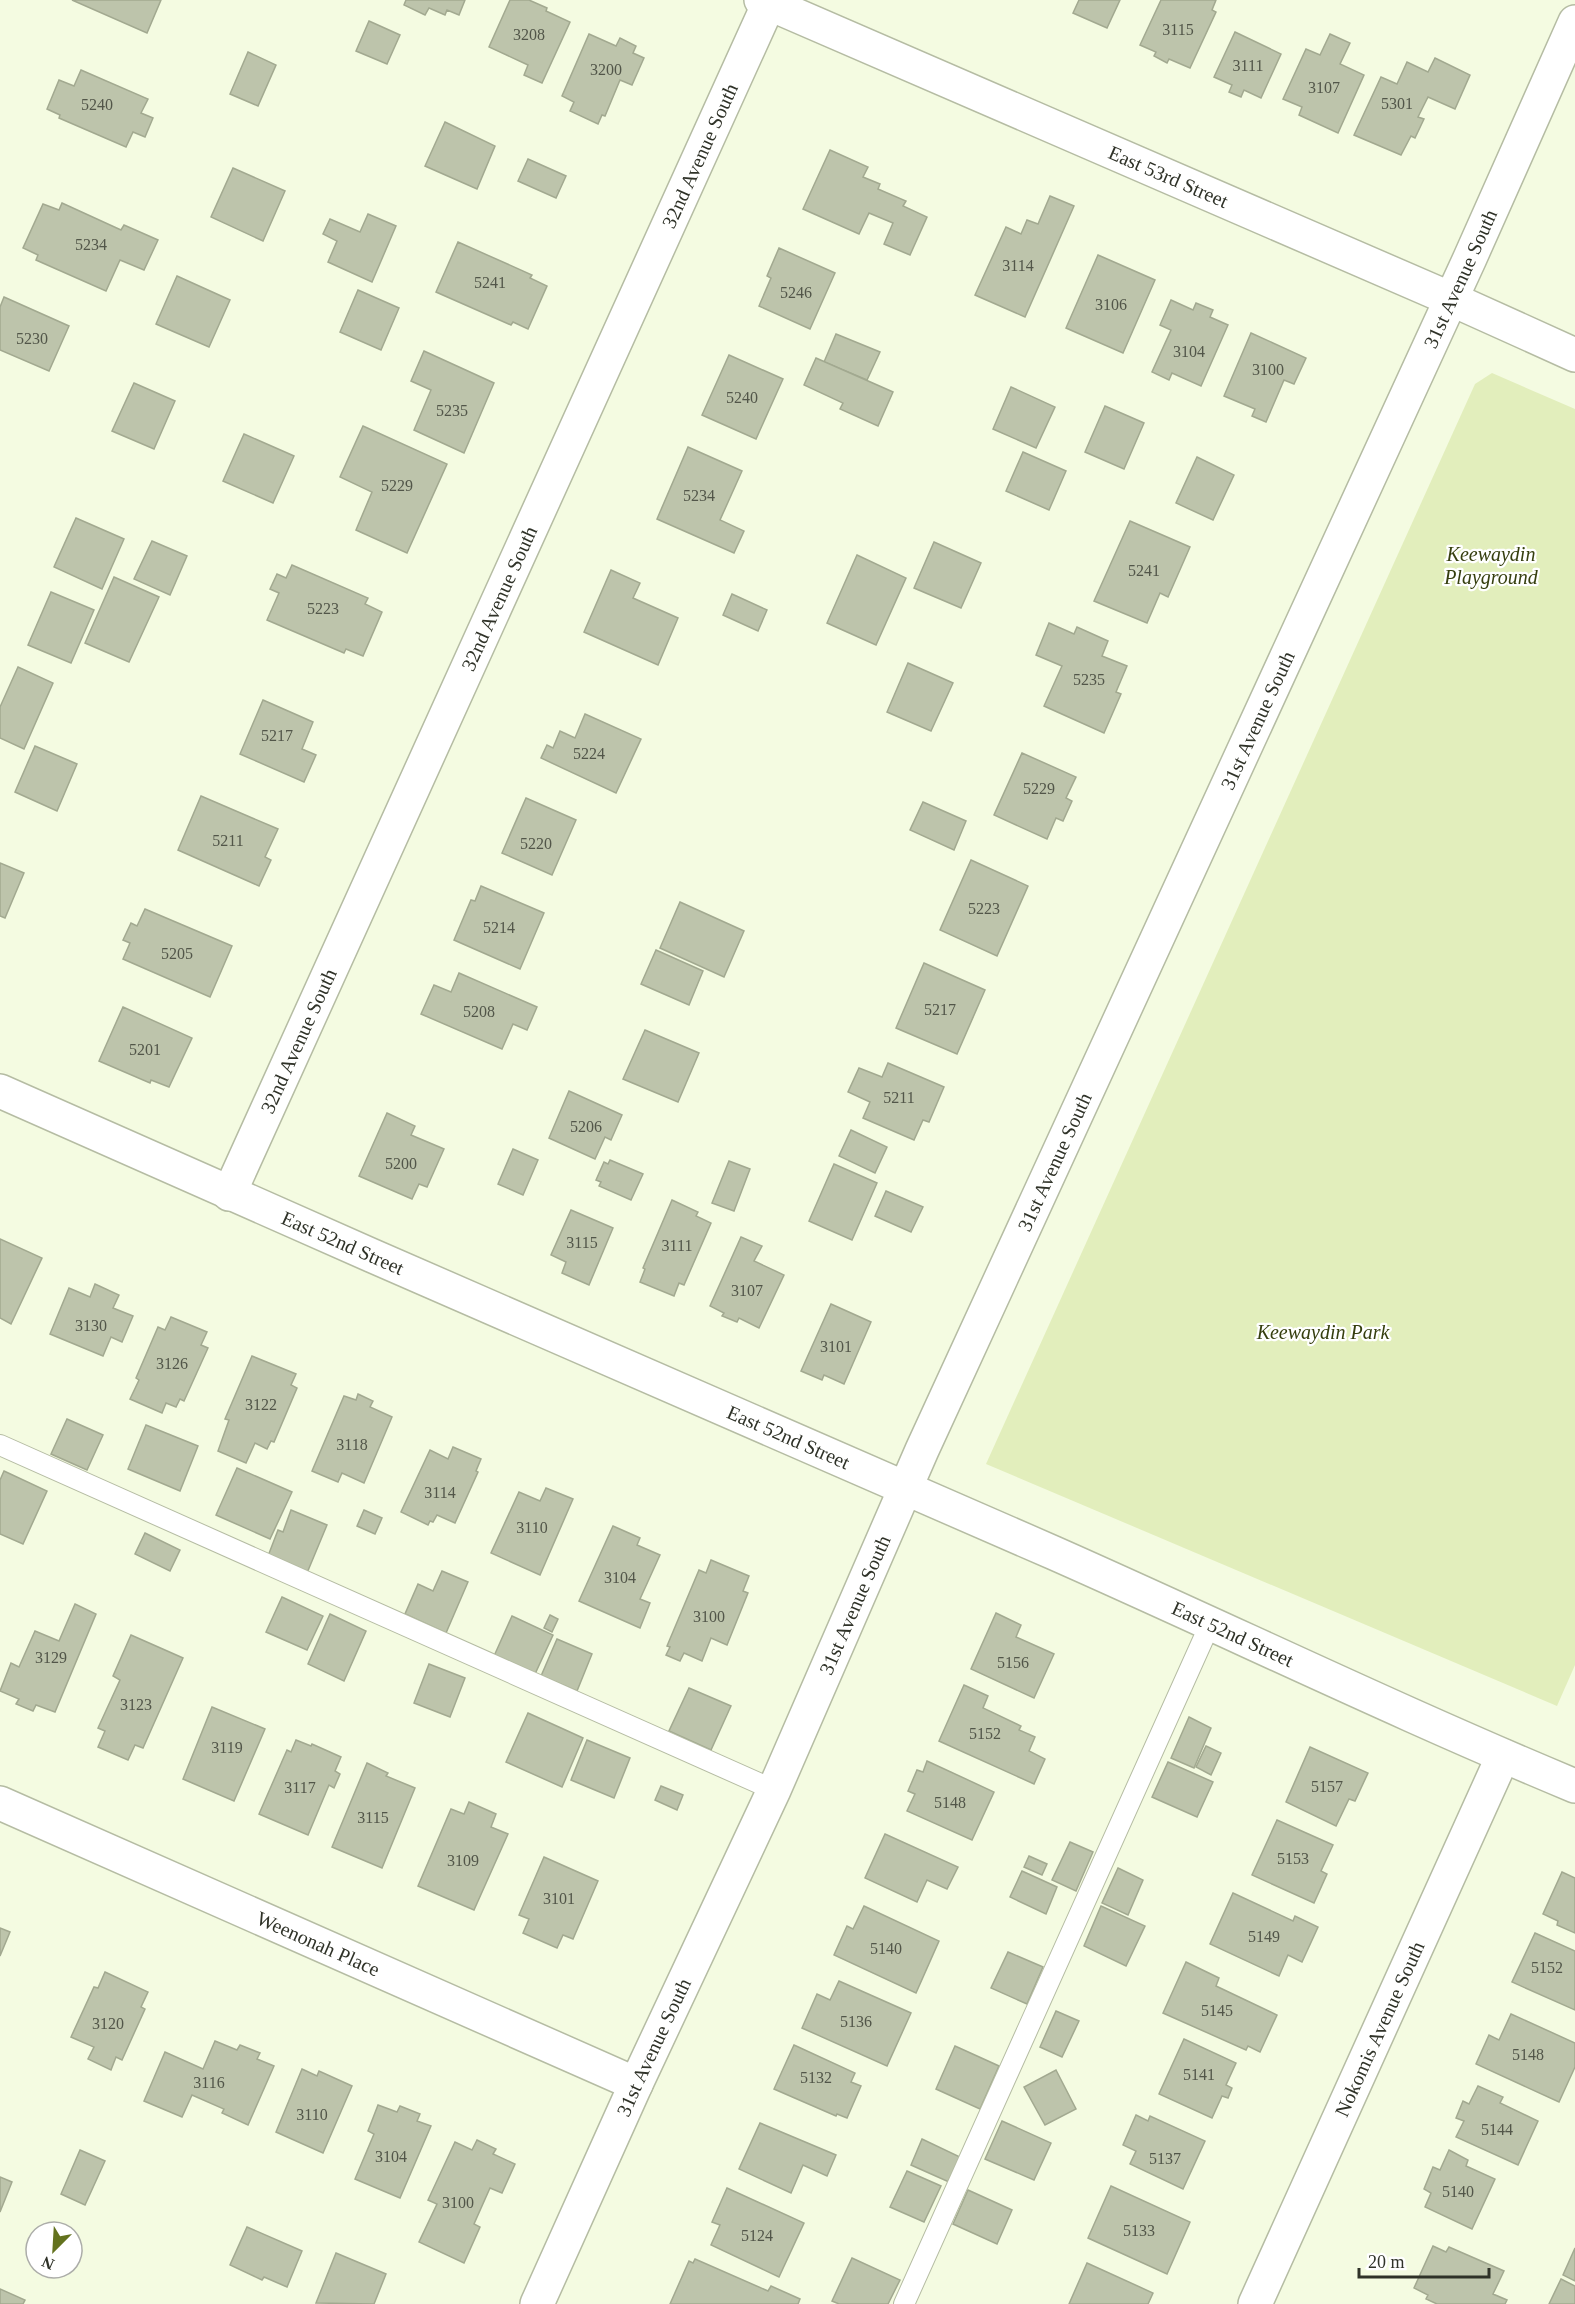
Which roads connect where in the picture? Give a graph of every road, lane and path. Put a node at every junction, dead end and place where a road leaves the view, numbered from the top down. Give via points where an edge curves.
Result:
1 (765, 2) edge
2 (1575, 22) edge
3 (1451, 299) junction
4 (1575, 355) edge
5 (0, 1091) edge
6 (229, 1194) junction
7 (0, 1445) edge
8 (906, 1488) junction
9 (1211, 1622) junction
10 (1503, 1756) junction
11 (1575, 1786) edge
12 (774, 1790) junction
13 (0, 1803) edge
14 (636, 2084) junction
15 (537, 2304) edge
16 (904, 2304) edge
17 (1255, 2304) edge

1 - 3 street, East 53rd Street
1 - 6 street, 32nd Avenue South
2 - 3 street, 31st Avenue South
3 - 4 street, East 53rd Street
3 - 8 street, 31st Avenue South
5 - 6 street, East 52nd Street
6 - 8 street, East 52nd Street
7 - 12 lane
8 - 9 street, East 52nd Street
8 - 12 street, 31st Avenue South
9 - 10 street, East 52nd Street
9 - 16 lane
10 - 11 street, East 52nd Street
10 - 17 street, Nokomis Avenue South
12 - 14 street, 31st Avenue South
13 - 14 street, Weenonah Place
14 - 15 street, 31st Avenue South

